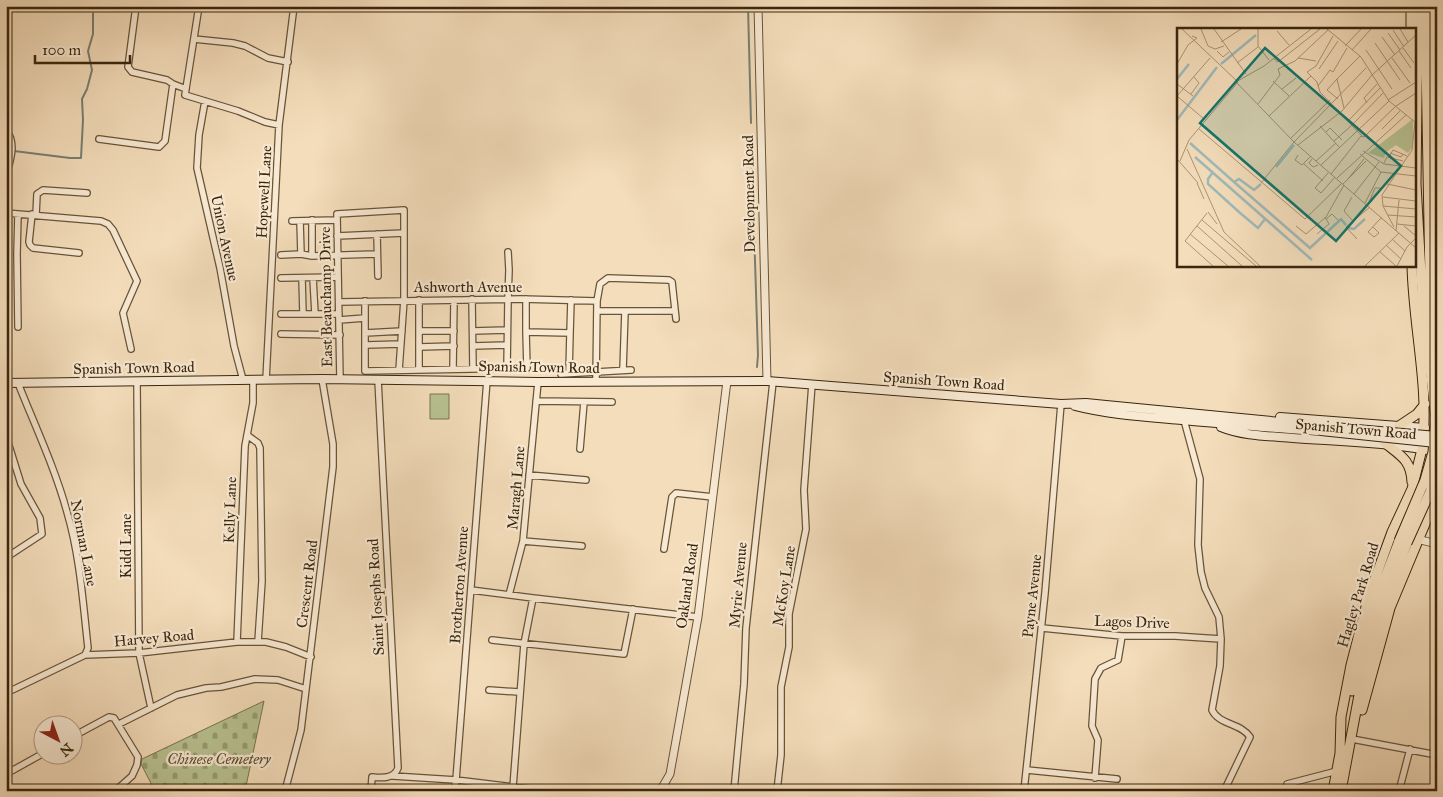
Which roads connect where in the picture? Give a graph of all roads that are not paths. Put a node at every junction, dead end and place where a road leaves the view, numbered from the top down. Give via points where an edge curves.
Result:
1 (136, 6) edge
2 (199, 6) edge
3 (294, 6) edge
4 (758, 6) edge
5 (1411, 6) edge
6 (1418, 6) edge
7 (1425, 6) edge
8 (1431, 6) edge
9 (1411, 28) edge
10 (194, 39) junction
11 (1434, 45) edge
12 (288, 62) junction
13 (173, 84) junction
14 (186, 89) junction
15 (205, 101) junction
16 (279, 125) junction
17 (6, 130) edge
18 (99, 139) dead end
19 (6, 176) edge
20 (88, 193) dead end
21 (6, 213) edge
22 (18, 214) junction
23 (34, 215) junction
24 (337, 217) junction
25 (1437, 219) edge
26 (312, 220) junction
27 (292, 221) dead end
28 (300, 221) junction
29 (404, 233) junction
30 (377, 234) junction
31 (337, 236) junction
32 (508, 252) dead end
33 (79, 253) dead end
34 (301, 254) junction
35 (376, 254) junction
36 (281, 255) dead end
37 (312, 256) junction
38 (338, 256) junction
39 (1412, 266) edge
40 (378, 276) dead end
41 (281, 278) dead end
42 (302, 278) junction
43 (313, 278) junction
44 (338, 278) junction
45 (472, 299) junction
46 (508, 299) junction
47 (526, 299) junction
48 (404, 300) junction
49 (419, 300) junction
50 (454, 300) junction
51 (571, 300) junction
52 (597, 300) junction
53 (365, 301) junction
54 (339, 302) junction
55 (598, 310) junction
56 (624, 310) junction
57 (1428, 310) junction
58 (675, 311) junction
59 (282, 314) dead end
60 (303, 314) junction
61 (315, 314) junction
62 (339, 317) junction
63 (365, 318) junction
64 (676, 319) dead end
65 (18, 327) dead end
66 (507, 330) junction
67 (419, 331) junction
68 (454, 331) junction
69 (473, 331) junction
70 (402, 332) junction
71 (526, 332) junction
72 (365, 333) junction
73 (570, 333) junction
74 (281, 334) dead end
75 (340, 335) junction
76 (400, 344) junction
77 (507, 344) junction
78 (366, 345) junction
79 (454, 346) junction
80 (473, 346) junction
81 (419, 347) junction
82 (131, 349) dead end
83 (1437, 350) edge
84 (507, 368) junction
85 (454, 369) junction
86 (473, 369) junction
87 (399, 370) junction
88 (419, 370) junction
89 (624, 370) junction
90 (631, 370) dead end
91 (595, 372) junction
92 (569, 373) junction
93 (561, 374) dead end
94 (322, 379) junction
95 (243, 380) junction
96 (253, 380) junction
97 (266, 380) junction
98 (340, 380) junction
99 (378, 380) junction
100 (487, 380) junction
101 (727, 381) junction
102 (137, 382) junction
103 (538, 382) junction
104 (596, 382) junction
105 (770, 382) junction
106 (6, 383) edge
107 (18, 383) junction
108 (812, 384) junction
109 (536, 401) junction
110 (584, 402) junction
111 (612, 402) dead end
112 (1061, 404) junction
113 (1425, 404) junction
114 (1071, 405) junction
115 (1231, 417) junction
116 (1184, 420) junction
117 (1215, 424) junction
118 (1399, 426) junction
119 (1425, 428) junction
120 (1322, 429) junction
121 (1437, 429) edge
122 (247, 435) junction
123 (6, 436) edge
124 (1437, 436) edge
125 (1385, 443) junction
126 (1422, 449) junction
127 (1435, 449) edge
128 (580, 450) dead end
129 (1437, 470) edge
130 (529, 475) junction
131 (586, 480) dead end
132 (1412, 489) junction
133 (1437, 495) edge
134 (713, 497) junction
135 (1417, 539) junction
136 (523, 541) junction
137 (1403, 542) junction
138 (1437, 544) edge
139 (582, 546) dead end
140 (664, 548) dead end
141 (10, 555) dead end
142 (471, 590) junction
143 (509, 595) junction
144 (533, 598) junction
145 (633, 609) junction
146 (698, 616) junction
147 (1042, 628) junction
148 (1122, 636) junction
149 (1221, 639) junction
150 (492, 640) dead end
151 (237, 642) junction
152 (258, 642) junction
153 (524, 644) junction
154 (139, 654) junction
155 (85, 655) junction
156 (311, 657) junction
157 (306, 689) junction
158 (488, 690) dead end
159 (519, 692) junction
160 (6, 693) edge
161 (151, 708) junction
162 (119, 724) junction
163 (82, 732) edge
164 (1352, 736) junction
165 (1410, 749) junction
166 (1340, 754) junction
167 (1437, 754) edge
168 (32, 760) edge
169 (1027, 770) junction
170 (1337, 771) junction
171 (6, 774) edge
172 (394, 776) junction
173 (1095, 778) junction
174 (1117, 779) dead end
175 (456, 780) junction
176 (508, 788) edge
177 (119, 789) edge
178 (286, 791) edge
179 (371, 791) edge
180 (454, 791) edge
181 (548, 791) edge
182 (660, 791) edge
183 (734, 791) edge
184 (777, 791) edge
185 (1024, 791) edge
186 (1224, 791) edge
187 (1286, 791) edge
188 (1333, 791) edge
189 (1342, 791) edge
190 (1399, 791) edge

1 - 13 street via 128,67
2 - 10 street
3 - 12 street, Hopewell Lane
4 - 105 street, Development Road
5 - 9 main road
6 - 57 main road via 1416,184
7 - 57 main road
8 - 11 main road
10 - 12 street via 233,43 268,58
10 - 14 street
11 - 25 main road
12 - 16 street, Hopewell Lane
13 - 14 street
13 - 18 street via 162,146
14 - 15 street via 185,95
15 - 16 street
15 - 95 street, Union Avenue via 198,168
16 - 97 street, Hopewell Lane
17 - 19 street via 12,138 12,145
20 - 23 street via 43,190 37,194
21 - 22 street
22 - 23 street
22 - 65 street
23 - 33 street via 29,242 33,248
23 - 82 street via 101,222 113,230 137,281 123,313
24 - 26 street
24 - 29 street via 404,210
24 - 31 street, East Beauchamp Drive
26 - 28 street
26 - 37 street
27 - 28 street
28 - 34 street
29 - 30 street
29 - 48 street
30 - 31 street
30 - 35 street
31 - 38 street, East Beauchamp Drive
32 - 46 street
34 - 36 street
34 - 37 street
35 - 38 street
35 - 40 street
37 - 38 street
38 - 44 street, East Beauchamp Drive
39 - 113 main road, Hagley Park Road
41 - 42 street
42 - 43 street
42 - 60 street
43 - 44 street
43 - 61 street
44 - 54 street, East Beauchamp Drive
45 - 46 street, Ashworth Avenue
45 - 50 street, Ashworth Avenue
45 - 69 street
46 - 47 street, Ashworth Avenue
46 - 66 street
47 - 51 street, Ashworth Avenue
47 - 71 street
48 - 49 street, Ashworth Avenue
48 - 53 street, Ashworth Avenue
48 - 70 street
49 - 50 street, Ashworth Avenue
49 - 67 street
50 - 68 street
51 - 52 street, Ashworth Avenue
51 - 73 street
52 - 55 street
52 - 58 street via 600,284 608,278 666,279 672,282
53 - 54 street, Ashworth Avenue
53 - 63 street
54 - 62 street, East Beauchamp Drive
55 - 56 street
55 - 91 street
56 - 58 street
56 - 89 street
57 - 83 main road
57 - 127 main road, Hagley Park Road, bridge via 1436,411
58 - 64 street
59 - 60 street
60 - 61 street
61 - 62 street
62 - 63 street
62 - 75 street, East Beauchamp Drive
63 - 72 street
66 - 69 street
66 - 77 street
67 - 68 street
67 - 81 street
68 - 79 street
69 - 80 street
70 - 72 street
70 - 76 street
71 - 73 street
71 - 84 street via 527,368
72 - 78 street
73 - 92 street
74 - 75 street
75 - 98 street, East Beauchamp Drive
76 - 78 street
76 - 87 street
77 - 80 street
77 - 84 street
78 - 87 street via 365,371
79 - 81 street
79 - 85 street
80 - 86 street
81 - 88 street
84 - 86 street
85 - 86 street
85 - 88 street
87 - 88 street
89 - 90 street
89 - 91 street
91 - 92 street
91 - 104 street
92 - 93 street
94 - 97 main road, Spanish Town Road
94 - 98 main road, Spanish Town Road
94 - 156 street, Crescent Road via 333,444 333,467
95 - 96 main road, Spanish Town Road
95 - 102 main road, Spanish Town Road
96 - 97 main road, Spanish Town Road
96 - 122 street, Kelly Lane
98 - 99 main road, Spanish Town Road
99 - 100 main road, Spanish Town Road
99 - 172 street, Saint Josephs Road via 398,768
100 - 103 main road, Spanish Town Road
100 - 142 street, Brotherton Avenue
101 - 104 main road, Spanish Town Road
101 - 105 main road, Spanish Town Road
101 - 134 street, Oakland Road
102 - 107 main road, Spanish Town Road
102 - 154 street, Kidd Lane
103 - 104 main road, Spanish Town Road
103 - 109 street, Maragh Lane
105 - 108 main road, Spanish Town Road
105 - 183 street, Myrie Avenue
106 - 107 main road, Spanish Town Road
107 - 155 street, Norman Lane via 68,513 88,648
108 - 112 main road, Spanish Town Road
108 - 184 street, McKoy Lane via 804,490 806,530 789,614 789,646 781,687 781,756
109 - 110 street
109 - 130 street, Maragh Lane
110 - 111 street
110 - 128 street
112 - 114 main road, Spanish Town Road
112 - 147 street, Payne Avenue
113 - 118 main road
113 - 119 main road, Hagley Park Road
114 - 115 main road, Spanish Town Road via 1096,404
114 - 116 main road, Spanish Town Road via 1088,410
115 - 118 main road, Spanish Town Road
115 - 120 main road, Spanish Town Road
116 - 117 main road, Spanish Town Road
116 - 149 street via 1200,479 1198,545 1201,572 1205,588 1220,617
117 - 120 main road, Spanish Town Road
117 - 125 main road, Spanish Town Road via 1230,431 1262,435
118 - 119 main road, Spanish Town Road
119 - 121 main road, Spanish Town Road
119 - 126 main road, Hagley Park Road
120 - 124 main road, Spanish Town Road, bridge
120 - 127 main road, Spanish Town Road, bridge
122 - 151 street, Kelly Lane
122 - 152 street via 260,448 262,581
123 - 141 street via 21,484 40,518 42,534
125 - 126 main road, Spanish Town Road
125 - 132 main road via 1408,463
126 - 127 main road, Spanish Town Road
126 - 132 main road, Hagley Park Road
127 - 137 main road, Hagley Park Road, bridge
129 - 137 main road, Hagley Park Road, bridge via 1430,492
130 - 131 street
130 - 136 street, Maragh Lane
132 - 135 main road via 1407,527
132 - 166 main road, Hagley Park Road via 1385,550 1367,604 1344,700
133 - 135 main road, Hagley Park Road
134 - 140 street via 676,493 672,497
134 - 146 street, Oakland Road
135 - 138 street
135 - 164 main road, Hagley Park Road via 1390,608 1361,715
136 - 139 street
136 - 143 street, Maragh Lane
137 - 164 main road, Hagley Park Road via 1362,679
137 - 166 main road, Hagley Park Road via 1372,610
142 - 143 street
142 - 175 street, Brotherton Avenue
143 - 144 street
144 - 145 street
144 - 153 street
145 - 146 street
145 - 153 street via 624,654
146 - 182 street, Oakland Road via 670,774
147 - 148 street, Lagos Drive
147 - 169 street, Payne Avenue
148 - 149 street, Lagos Drive
148 - 173 street via 1118,660 1101,668 1095,679 1092,726 1098,740
149 - 186 street via 1212,710 1216,717 1250,737
150 - 153 street
151 - 152 street, Harvey Road
151 - 154 street, Harvey Road
152 - 156 street, Harvey Road via 286,647
153 - 159 street
154 - 155 street, Harvey Road
154 - 161 street, Kidd Lane
155 - 160 street, Harvey Road
156 - 157 street, Crescent Road
157 - 161 street via 278,680 255,679 176,695
157 - 178 street, Crescent Road via 301,730
158 - 159 street
159 - 176 street via 519,722
161 - 162 street
162 - 163 street via 109,717
162 - 177 street via 138,757 132,776
164 - 165 street
164 - 189 main road, Hagley Park Road
165 - 167 street
165 - 190 street
166 - 170 main road, Hagley Park Road
168 - 171 street
169 - 173 street
169 - 185 street, Payne Avenue
170 - 187 street via 1287,784
170 - 188 main road, Hagley Park Road
172 - 175 street
172 - 179 street via 372,777
173 - 174 street
175 - 176 street
175 - 180 street, Brotherton Avenue
176 - 181 street

